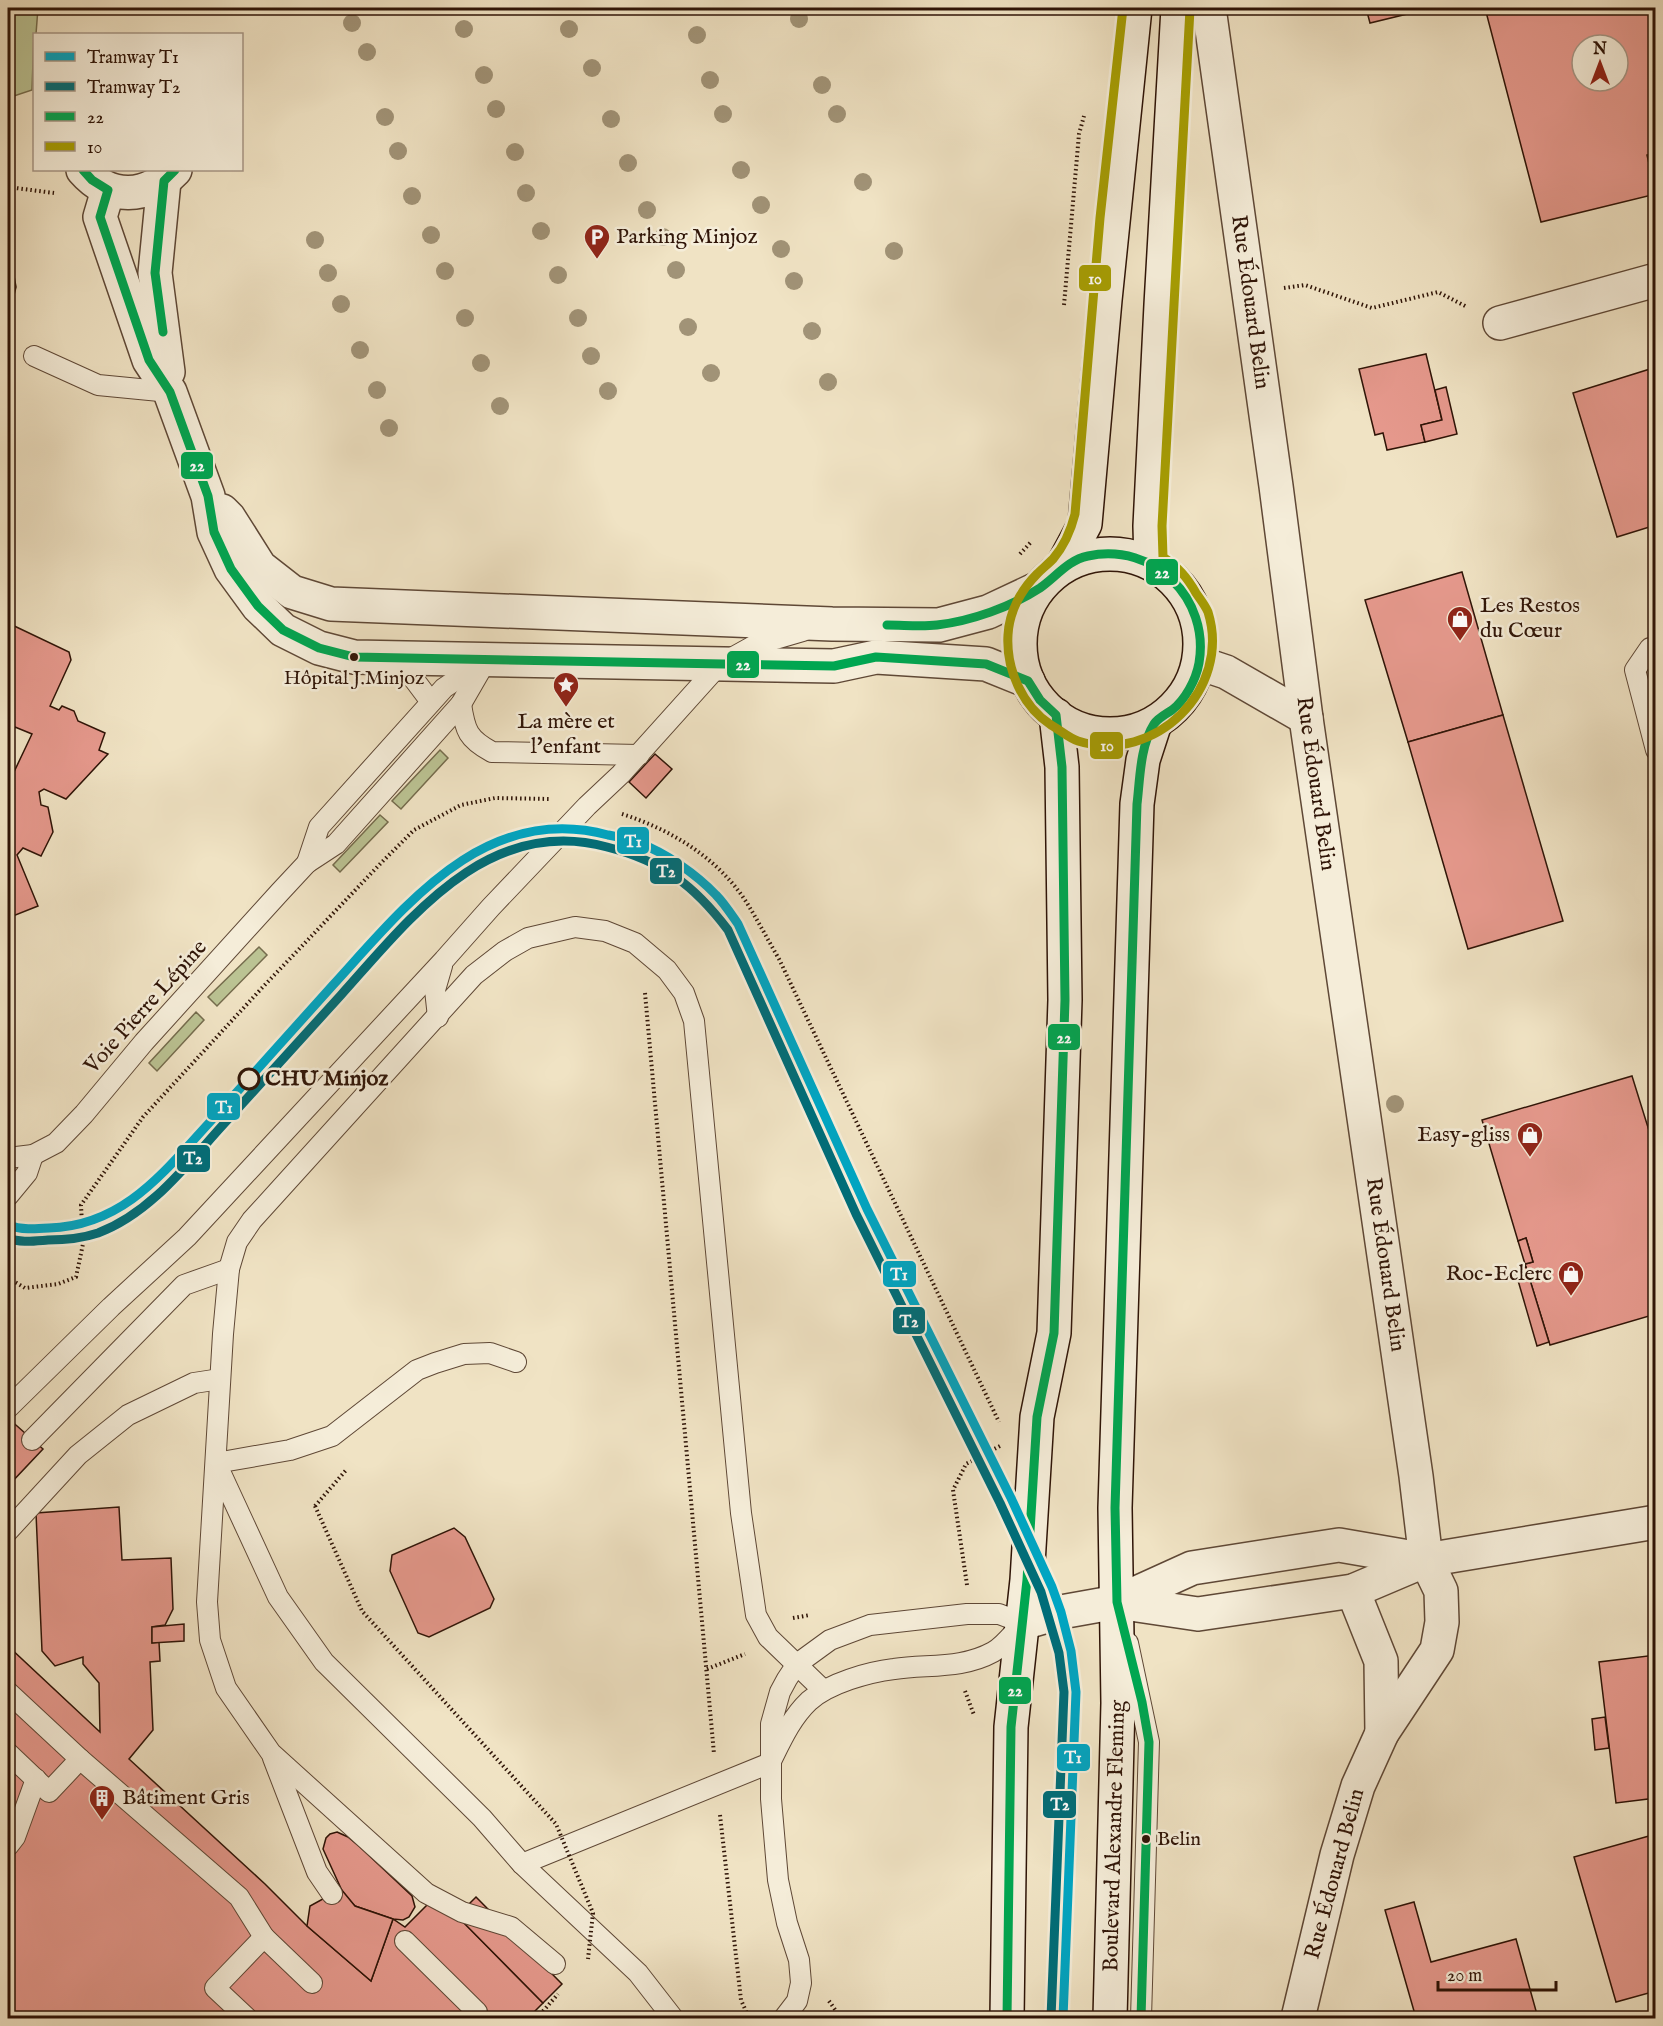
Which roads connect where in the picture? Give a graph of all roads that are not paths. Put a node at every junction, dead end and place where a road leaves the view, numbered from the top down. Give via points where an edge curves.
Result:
1 (1135, 8) edge
2 (1178, 8) edge
3 (1209, 8) edge
4 (84, 171) edge
5 (170, 175) edge
6 (108, 189) junction
7 (1656, 280) edge
8 (1500, 323) dead end
9 (34, 356) dead end
10 (170, 392) junction
11 (208, 496) junction
12 (1151, 563) junction
13 (1051, 578) junction
14 (532, 612) junction
15 (832, 624) junction
16 (1650, 648) dead end
17 (398, 658) junction
18 (487, 659) junction
19 (1199, 663) junction
20 (718, 665) junction
21 (1028, 681) junction
22 (431, 702) junction
23 (461, 704) junction
24 (1056, 716) junction
25 (1306, 718) junction
26 (1155, 723) junction
27 (1656, 750) edge
28 (639, 755) junction
29 (307, 863) junction
30 (444, 960) junction
31 (438, 1017) junction
32 (33, 1155) junction
33 (8, 1158) edge
34 (8, 1196) edge
35 (229, 1269) junction
36 (516, 1362) dead end
37 (220, 1379) junction
38 (8, 1408) edge
39 (32, 1440) dead end
40 (216, 1463) junction
41 (1656, 1522) edge
42 (8, 1531) edge
43 (1426, 1560) junction
44 (1353, 1591) junction
45 (1118, 1602) junction
46 (1023, 1623) junction
47 (797, 1664) junction
48 (823, 1690) junction
49 (9, 1693) edge
50 (1382, 1733) junction
51 (8, 1753) edge
52 (271, 1753) junction
53 (80, 1759) junction
54 (770, 1763) junction
55 (36, 1779) junction
56 (8, 1846) edge
57 (522, 1864) junction
58 (332, 1894) dead end
59 (264, 1937) junction
60 (405, 1941) dead end
61 (555, 1964) dead end
62 (312, 1983) dead end
63 (477, 2012) dead end
64 (247, 2019) edge
65 (673, 2019) edge
66 (784, 2019) edge
67 (1007, 2019) edge
68 (1110, 2019) edge
69 (1141, 2019) edge
70 (1298, 2019) edge

1 - 13 street via 1085,524
2 - 12 street
3 - 25 street, Rue Édouard Belin
4 - 6 street
5 - 6 street via 147,190 128,193
5 - 10 street via 155,273
6 - 10 street via 99,217 149,360
7 - 8 street
9 - 10 lane via 98,384
10 - 11 street
11 - 14 street via 229,518 260,567 292,592 331,604
11 - 17 street via 214,532 231,569 258,606 283,630 337,653
12 - 13 street via 1122,554 1091,555
12 - 19 street via 1175,580 1192,604 1200,633
13 - 15 street via 988,612 939,626
13 - 21 street via 1027,609 1020,633 1021,658
14 - 15 street
14 - 18 street
15 - 20 lane via 755,645
16 - 27 lane via 1635,670
17 - 18 street
17 - 22 lane
18 - 20 street
18 - 22 lane, Voie Pierre Lépine via 444,688
18 - 23 lane, Voie Pierre Lépine
19 - 25 street via 1226,672
19 - 26 street via 1190,687 1175,707
20 - 21 street via 834,666 876,657 986,664
20 - 28 lane
21 - 24 street
22 - 29 lane, Voie Pierre Lépine via 319,827
23 - 28 lane via 465,728 476,743 492,752
23 - 29 lane, Voie Pierre Lépine via 336,844
24 - 26 street via 1079,729 1104,734 1130,732
24 - 46 street via 1062,767 1065,1000 1059,1203 1054,1333 1037,1417
25 - 43 street, Rue Édouard Belin
26 - 45 street, Boulevard Alexandre Fleming via 1143,760 1137,804 1115,1508
28 - 30 lane via 491,906
29 - 32 lane, Voie Pierre Lépine via 84,1114 56,1143
30 - 31 lane via 435,990
30 - 38 lane via 187,1237
31 - 35 lane via 252,1220 237,1242
31 - 47 lane via 474,975 505,951 528,938 575,927 605,931 635,943 667,970 684,993 694,1021 751,1588 756,1615 768,1637
32 - 33 lane, Voie Pierre Lépine
32 - 34 lane via 27,1173
35 - 37 lane
35 - 39 lane via 184,1285
36 - 40 lane via 489,1353 464,1354 435,1363 417,1370 332,1436 291,1450
37 - 40 lane
37 - 42 lane via 194,1383 128,1415 78,1455
40 - 52 lane via 207,1602 210,1640 226,1689
40 - 57 lane via 278,1597 324,1662 482,1818
41 - 43 street
43 - 44 street
43 - 45 street via 1339,1545 1192,1568
43 - 50 street, Rue Édouard Belin via 1441,1591 1442,1622 1437,1650
44 - 45 street via 1198,1614
44 - 50 street, Rue Édouard Belin via 1381,1661
45 - 46 street
45 - 68 street, Boulevard Alexandre Fleming
45 - 69 lane via 1149,1742
46 - 47 lane via 999,1614 967,1614 870,1625 830,1640
46 - 48 lane via 995,1651 964,1664 894,1669
46 - 67 street via 1011,1726
47 - 48 lane
47 - 54 lane via 780,1692 771,1724
48 - 54 lane via 791,1721
49 - 53 lane
50 - 70 street, Rue Édouard Belin via 1358,1786 1337,1855
51 - 55 lane
52 - 58 lane via 317,1872
52 - 61 lane via 426,1893 462,1912 511,1927
53 - 55 lane via 49,1792
53 - 59 lane via 240,1897
54 - 57 lane
54 - 66 lane via 778,1880 786,1923 799,1960 801,1983 797,2001
55 - 56 lane
57 - 65 lane via 638,1973
59 - 62 lane
59 - 64 lane via 215,1988
60 - 63 lane

